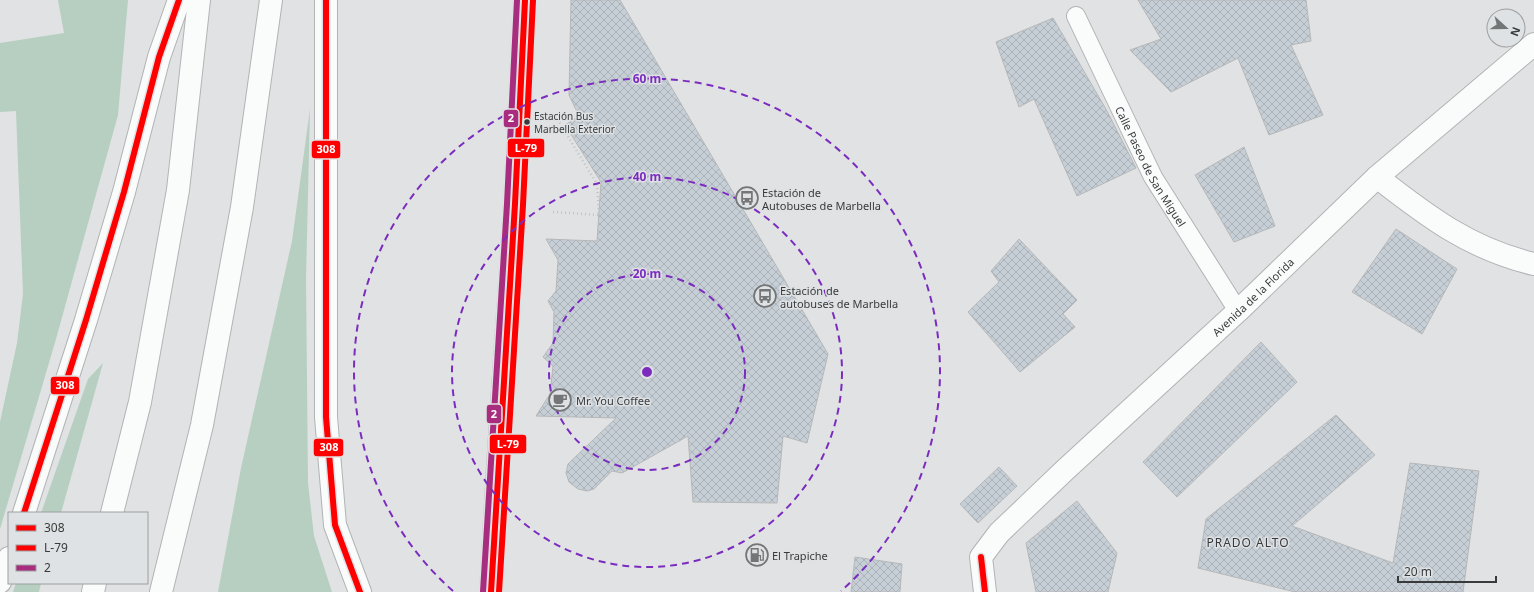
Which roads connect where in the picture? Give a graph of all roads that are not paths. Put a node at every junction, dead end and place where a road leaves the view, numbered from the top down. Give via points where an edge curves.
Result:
1 (179, 0) edge
2 (199, 0) edge
3 (271, 0) edge
4 (326, 0) edge
5 (526, 0) edge
6 (1076, 16) dead end
7 (1534, 44) edge
8 (1377, 177) junction
9 (1534, 264) edge
10 (1238, 311) junction
11 (24, 512) edge
12 (112, 512) edge
13 (8, 561) edge
14 (0, 582) edge
15 (161, 592) edge
16 (360, 592) edge
17 (491, 592) edge
18 (985, 592) edge

1 - 11 main road via 159,57 124,192 86,320
2 - 12 main road via 178,190 140,402
3 - 15 main road via 242,207 202,425
4 - 16 main road via 326,417 335,525
5 - 17 main road
6 - 10 lane, Calle Paseo de San Miguel via 1153,177
7 - 8 main road, Avenida de la Florida
8 - 9 main road via 1455,233 1485,249
8 - 10 main road, Avenida de la Florida
10 - 18 main road, Avenida de la Florida via 998,533 981,557
13 - 14 main road

